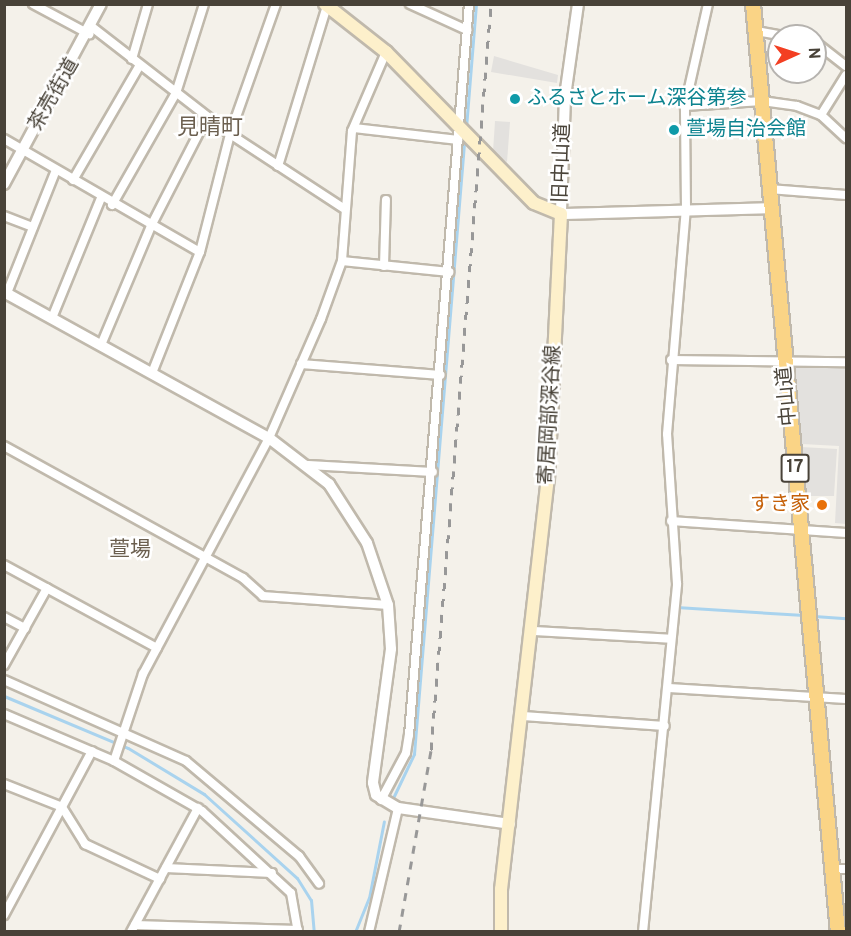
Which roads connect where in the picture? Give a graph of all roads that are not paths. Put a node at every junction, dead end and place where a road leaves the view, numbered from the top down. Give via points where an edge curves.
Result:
1 (33, 4) edge
2 (101, 4) edge
3 (148, 4) edge
4 (204, 4) edge
5 (276, 4) edge
6 (410, 4) edge
7 (469, 4) edge
8 (578, 4) edge
9 (708, 4) edge
10 (753, 4) edge
11 (326, 5) edge
12 (467, 30) junction
13 (91, 31) junction
14 (756, 31) junction
15 (767, 33) edge
16 (827, 51) edge
17 (386, 52) junction
18 (132, 59) junction
19 (140, 65) junction
20 (846, 66) edge
21 (846, 75) edge
22 (176, 93) junction
23 (762, 101) junction
24 (685, 106) junction
25 (821, 115) junction
26 (207, 117) junction
27 (354, 128) junction
28 (230, 134) junction
29 (458, 135) junction
30 (846, 138) edge
31 (4, 139) edge
32 (24, 149) junction
33 (278, 166) junction
34 (56, 170) junction
35 (73, 180) junction
36 (4, 184) edge
37 (769, 189) junction
38 (846, 195) edge
39 (101, 198) junction
40 (386, 200) dead end
41 (112, 205) junction
42 (343, 208) junction
43 (686, 208) junction
44 (771, 208) junction
45 (561, 214) junction
46 (4, 216) edge
47 (151, 226) junction
48 (33, 227) junction
49 (200, 252) junction
50 (342, 261) junction
51 (384, 266) junction
52 (449, 272) junction
53 (6, 292) edge
54 (52, 318) junction
55 (100, 345) junction
56 (785, 357) junction
57 (671, 360) junction
58 (846, 362) edge
59 (301, 364) junction
60 (152, 372) junction
61 (441, 375) junction
62 (269, 438) junction
63 (4, 446) edge
64 (308, 465) junction
65 (433, 472) junction
66 (671, 522) junction
67 (801, 530) junction
68 (846, 533) edge
69 (203, 555) junction
70 (4, 565) edge
71 (47, 588) junction
72 (388, 604) junction
73 (4, 617) edge
74 (25, 628) junction
75 (534, 631) junction
76 (671, 639) junction
77 (157, 648) junction
78 (5, 668) edge
79 (4, 680) edge
80 (669, 688) junction
81 (816, 697) junction
82 (846, 699) edge
83 (4, 714) edge
84 (523, 716) junction
85 (665, 726) junction
86 (124, 732) junction
87 (92, 751) junction
88 (114, 758) junction
89 (4, 784) edge
90 (381, 800) junction
91 (62, 807) junction
92 (198, 808) junction
93 (398, 808) junction
94 (510, 824) junction
95 (165, 868) junction
96 (840, 869) edge
97 (273, 873) junction
98 (160, 879) junction
99 (320, 884) dead end
100 (4, 915) edge
101 (133, 928) edge
102 (298, 931) edge
103 (369, 932) edge
104 (501, 932) edge
105 (643, 932) edge
106 (838, 932) edge

1 - 13 street
2 - 13 street, 茶売街道
3 - 18 street
4 - 22 street
5 - 28 street
6 - 12 street
7 - 12 street
8 - 45 street, 旧中山道 via 565,97
9 - 24 street
10 - 14 highway, 中山道 / 17
11 - 17 main road
11 - 33 street
12 - 29 street
13 - 18 street
13 - 32 street, 茶売街道
14 - 15 street
14 - 23 highway, 中山道 / 17
16 - 20 street
17 - 27 street
17 - 29 main road
18 - 19 street
19 - 22 street
19 - 35 street
21 - 25 street
22 - 26 street
22 - 41 street
23 - 24 street
23 - 25 street
23 - 37 highway, 中山道 / 17
24 - 43 street
25 - 30 street
26 - 28 street
26 - 47 street
27 - 29 street
27 - 42 street
28 - 33 street
28 - 49 street
29 - 45 main road via 534,203
29 - 52 street
31 - 32 street
32 - 34 street
32 - 36 street, 茶売街道
33 - 42 street
34 - 35 street
34 - 48 street
35 - 39 street
37 - 38 street
37 - 44 highway, 中山道 / 17
39 - 41 street
39 - 54 street
40 - 51 street
41 - 47 street
42 - 50 street
43 - 44 street
43 - 45 street
43 - 57 street
44 - 56 highway, 中山道 / 17
45 - 75 main road, 寄居岡部深谷線
46 - 48 street
47 - 49 street
47 - 55 street
48 - 53 street
49 - 60 street
50 - 51 street
50 - 59 street
51 - 52 street
52 - 61 street
53 - 54 street
54 - 55 street
55 - 60 street
56 - 57 street
56 - 58 street
56 - 67 highway, 中山道 / 17
57 - 66 street
59 - 61 street
59 - 62 street
60 - 62 street
61 - 65 street
62 - 64 street
62 - 69 street
63 - 69 street
64 - 65 street
64 - 72 street via 351,514
65 - 90 street via 406,753
66 - 67 street
66 - 76 street via 676,584
67 - 68 street
67 - 81 highway, 中山道 / 17
69 - 72 street via 264,596
69 - 77 street
70 - 71 street
71 - 74 street
71 - 77 street
72 - 90 street via 391,649 373,783
73 - 74 street
74 - 78 street
75 - 76 street
75 - 84 main road, 寄居岡部深谷線
76 - 80 street
77 - 86 street
79 - 86 street
80 - 81 street
80 - 85 street
81 - 82 street
81 - 96 highway, 中山道 / 17
83 - 87 street
84 - 85 street
84 - 94 main road, 寄居岡部深谷線
85 - 105 street
86 - 88 street
86 - 99 street via 186,760 299,856
87 - 88 street
87 - 91 street
88 - 92 street
89 - 91 street
90 - 93 street
91 - 98 street via 85,844
91 - 100 street
92 - 95 street
92 - 97 street
93 - 94 street
93 - 103 street
94 - 104 main road, 寄居岡部深谷線
95 - 97 street
95 - 98 street
96 - 106 highway, 中山道 / 17
97 - 102 street via 291,893
98 - 101 street
101 - 102 street

